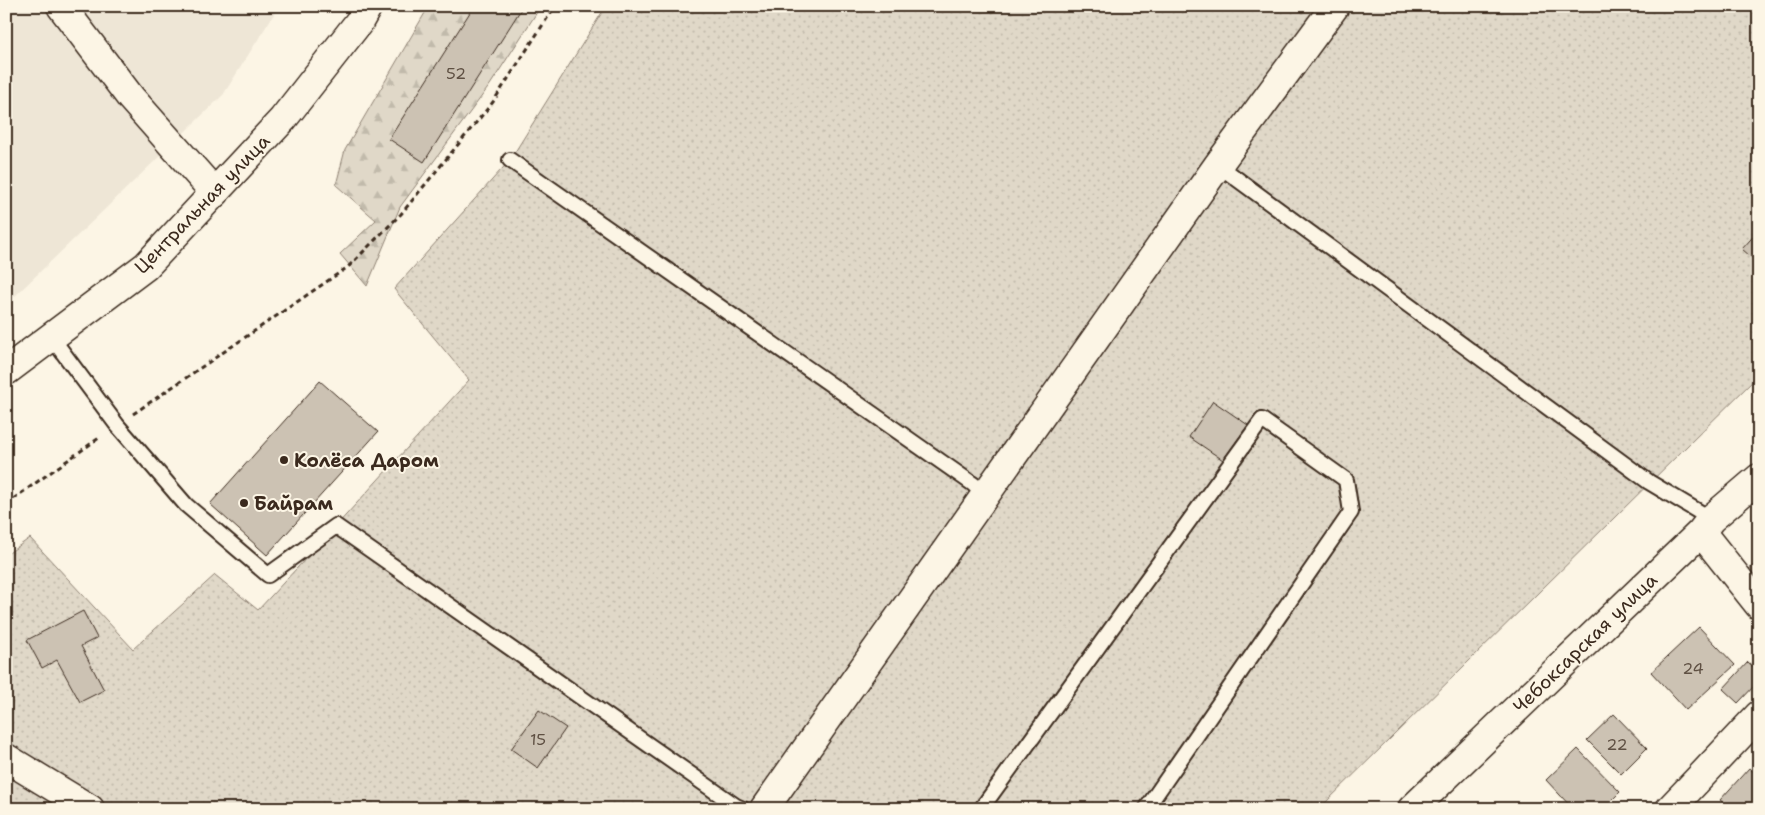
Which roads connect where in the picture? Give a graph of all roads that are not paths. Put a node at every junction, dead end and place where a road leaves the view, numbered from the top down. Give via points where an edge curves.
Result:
1 (61, 6) edge
2 (368, 6) edge
3 (1334, 6) edge
4 (510, 160) dead end
5 (1218, 165) junction
6 (215, 193) junction
7 (52, 338) junction
8 (6, 371) edge
9 (1759, 478) edge
10 (986, 496) junction
11 (1706, 526) junction
12 (1759, 605) edge
13 (1759, 715) edge
14 (7, 759) edge
15 (90, 809) edge
16 (743, 809) edge
17 (764, 809) edge
18 (981, 809) edge
19 (1146, 809) edge
20 (1412, 809) edge
21 (1670, 809) edge

1 - 6 street via 131,98
2 - 6 street, Центральная улица via 283,119
3 - 5 street
4 - 10 lane via 965,478
5 - 10 street
5 - 11 lane
6 - 7 street, Центральная улица via 146,266
7 - 8 street, Центральная улица
7 - 16 lane via 117,425 186,505 268,575 336,526
9 - 11 street, Чебоксарская улица
10 - 17 street
11 - 12 street
11 - 20 street, Чебоксарская улица
13 - 21 street
14 - 15 street
18 - 19 lane via 1262,420 1346,480 1351,512

